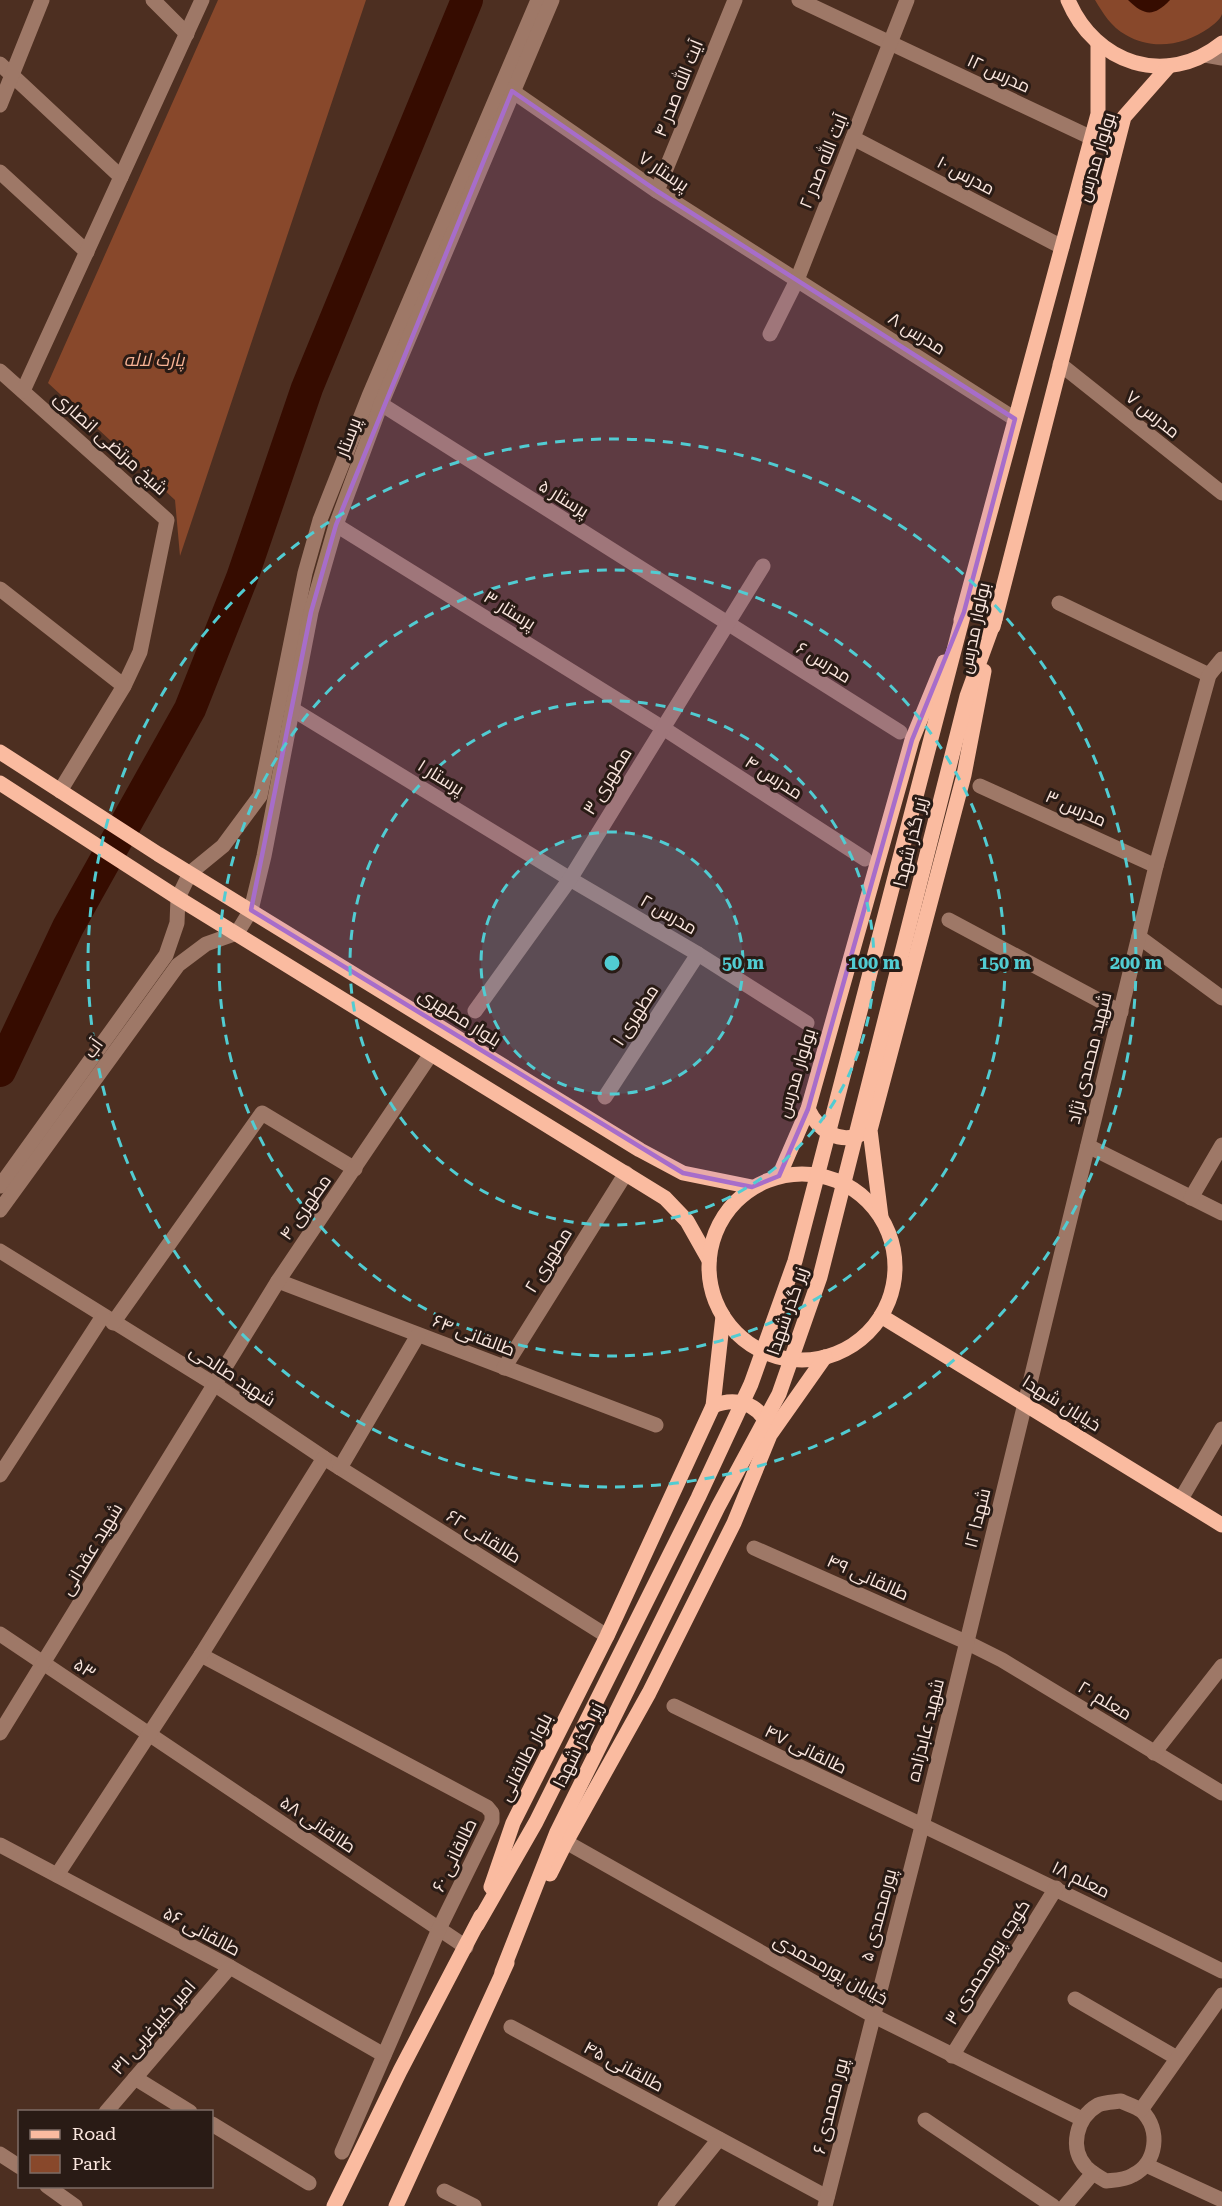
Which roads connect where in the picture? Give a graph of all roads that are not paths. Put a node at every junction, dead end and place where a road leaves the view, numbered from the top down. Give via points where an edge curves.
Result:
1 (42, 0) edge
2 (153, 0) edge
3 (202, 0) edge
4 (538, 0) edge
5 (552, 0) edge
6 (735, 0) edge
7 (799, 0) edge
8 (907, 0) edge
9 (1068, 0) edge
10 (187, 34) junction
11 (890, 43) junction
12 (1222, 43) edge
13 (1098, 44) junction
14 (1205, 55) junction
15 (1222, 58) edge
16 (0, 64) edge
17 (1169, 66) junction
18 (12, 75) junction
19 (512, 92) junction
20 (0, 105) edge
21 (853, 138) junction
22 (1092, 138) junction
23 (0, 172) edge
24 (121, 177) junction
25 (657, 191) junction
26 (1062, 247) junction
27 (87, 252) junction
28 (797, 280) junction
29 (770, 334) dead end
30 (1060, 364) junction
31 (0, 371) edge
32 (23, 391) junction
33 (381, 404) junction
34 (1015, 419) junction
35 (1222, 494) edge
36 (336, 525) junction
37 (763, 566) dead end
38 (0, 589) edge
39 (1059, 603) dead end
40 (964, 612) junction
41 (995, 619) junction
42 (727, 624) junction
43 (1222, 659) edge
44 (1209, 675) junction
45 (124, 686) junction
46 (292, 709) junction
47 (663, 729) junction
48 (900, 732) dead end
49 (0, 752) edge
50 (0, 783) edge
51 (980, 786) dead end
52 (67, 795) junction
53 (865, 859) dead end
54 (1156, 866) junction
55 (190, 873) junction
56 (570, 879) junction
57 (178, 898) junction
58 (251, 910) junction
59 (950, 920) dead end
60 (237, 933) junction
61 (1139, 937) junction
62 (698, 954) junction
63 (1222, 998) edge
64 (475, 1011) dead end
65 (1121, 1012) junction
66 (807, 1023) dead end
67 (431, 1054) junction
68 (605, 1097) dead end
69 (808, 1109) junction
70 (870, 1130) junction
71 (1222, 1145) edge
72 (1088, 1146) junction
73 (355, 1169) junction
74 (626, 1173) junction
75 (779, 1176) junction
76 (0, 1186) edge
77 (752, 1187) junction
78 (1191, 1198) junction
79 (0, 1210) edge
80 (1222, 1214) edge
81 (880, 1217) junction
82 (0, 1251) edge
83 (709, 1260) junction
84 (278, 1281) junction
85 (723, 1316) junction
86 (881, 1316) junction
87 (108, 1319) junction
88 (418, 1335) junction
89 (825, 1357) junction
90 (504, 1368) junction
91 (214, 1384) junction
92 (1025, 1402) junction
93 (718, 1404) junction
94 (656, 1425) dead end
95 (769, 1429) junction
96 (1222, 1429) edge
97 (324, 1458) junction
98 (340, 1468) junction
99 (0, 1475) edge
100 (1180, 1499) junction
101 (1222, 1525) edge
102 (754, 1548) dead end
103 (0, 1634) edge
104 (607, 1636) junction
105 (966, 1642) junction
106 (201, 1655) junction
107 (44, 1664) junction
108 (1222, 1666) edge
109 (674, 1706) dead end
110 (0, 1733) edge
111 (149, 1734) junction
112 (1154, 1753) junction
113 (1222, 1793) edge
114 (922, 1826) junction
115 (566, 1842) junction
116 (0, 1845) edge
117 (57, 1875) junction
118 (1056, 1888) junction
119 (477, 1925) junction
120 (439, 1929) junction
121 (466, 1947) junction
122 (230, 1967) junction
123 (1222, 1971) edge
124 (502, 1972) junction
125 (1222, 1995) edge
126 (1075, 1999) dead end
127 (873, 2015) junction
128 (511, 2027) dead end
129 (384, 2055) junction
130 (952, 2056) junction
131 (1177, 2058) junction
132 (135, 2078) junction
133 (108, 2110) edge
134 (187, 2110) edge
135 (1141, 2110) junction
136 (1082, 2119) junction
137 (925, 2120) dead end
138 (213, 2125) edge
139 (719, 2139) junction
140 (342, 2152) dead end
141 (0, 2154) edge
142 (1146, 2165) junction
143 (18, 2167) edge
144 (1093, 2173) junction
145 (309, 2183) dead end
146 (48, 2188) edge
147 (444, 2191) dead end
148 (1222, 2200) edge
149 (826, 2202) edge
150 (75, 2206) edge
151 (334, 2206) edge
152 (396, 2206) edge
153 (474, 2206) edge
154 (665, 2206) edge
155 (1053, 2206) edge
156 (1065, 2206) edge

1 - 18 street
2 - 10 street
3 - 10 street
4 - 55 street, پرستار via 320,520 305,573 260,796 223,846
5 - 19 street, پرستار
6 - 25 street, آیت الله صدر ۴
7 - 11 street, مدرس ۱۲
8 - 11 street, آیت الله صدر ۲
9 - 13 main road via 1074,15
10 - 24 street
11 - 21 street, آیت الله صدر ۲
11 - 22 street, مدرس ۱۲
12 - 14 main road
13 - 17 main road via 1132,62
13 - 22 main road, بولوار مدرس via 1098,114
14 - 15 street
14 - 17 main road
16 - 18 street
17 - 30 main road, بولوار مدرس via 1124,117
18 - 20 street
18 - 24 street
19 - 25 street, پرستار ۷
19 - 33 street, پرستار
21 - 26 street, مدرس ۱۰
21 - 28 street, آیت الله صدر ۲
22 - 26 main road, بولوار مدرس
23 - 27 street
24 - 27 street
25 - 28 street, پرستار ۷
26 - 34 main road, بولوار مدرس
27 - 32 street
28 - 29 street, آیت الله صدر ۲
28 - 34 street, مدرس ۸
30 - 35 street, مدرس ۷
30 - 41 main road, بولوار مدرس
31 - 32 street, شیخ مرتضی انصاری
32 - 45 street, شیخ مرتضی انصاری via 167,520 140,652
33 - 36 street, پرستار
33 - 42 street, پرستار ۵
34 - 40 main road, بولوار مدرس
36 - 46 street, پرستار via 311,612
36 - 47 street, پرستار ۳
37 - 42 street, مطهری ۳
38 - 45 street
39 - 44 street
40 - 69 main road, بولوار مدرس via 912,740
40 - 119 main road, زیر گذر شهدا via 795,1260 751,1384 536,1822
41 - 70 main road, بولوار مدرس via 964,775
41 - 124 main road, زیر گذر شهدا via 968,696 820,1277 779,1394 718,1507 557,1832
42 - 47 street, مطهری ۳
42 - 48 street, مدرس ۶
43 - 44 street, شهید محمدی نژاد
44 - 54 street, شهید محمدی نژاد
45 - 52 street, شیخ مرتضی انصاری
46 - 56 street, پرستار ۱
46 - 58 street, پرستار
47 - 53 street, مدرس ۴
47 - 56 street, مطهری ۳
49 - 52 main road, بلوار مطهری
50 - 57 main road
51 - 54 street, مدرس ۳
52 - 55 main road, بلوار مطهری
54 - 61 street, شهید محمدی نژاد
55 - 57 street
55 - 58 main road, بلوار مطهری
56 - 62 street, مدرس ۲
56 - 64 street, مطهری ۳
57 - 60 main road
57 - 76 street, آب via 177,923 166,956
58 - 60 street, پرستار
58 - 77 main road, بلوار مطهری via 640,1150 683,1173
59 - 65 street
60 - 67 main road
60 - 79 street, آب via 206,944 177,965
61 - 63 street
61 - 65 street, شهید محمدی نژاد
62 - 66 street, مدرس ۲
62 - 68 street, مطهری ۱
65 - 72 street, شهید محمدی نژاد
67 - 73 street, مطهری ۴
67 - 74 main road
69 - 70 main road via 813,1121 834,1136 859,1136
69 - 75 main road, بولوار مدرس
70 - 81 main road, بولوار مدرس
71 - 78 street
72 - 78 street
72 - 92 street, شهید محمدی نژاد
73 - 84 street, مطهری ۴
73 - 87 street via 262,1113
74 - 83 main road via 665,1197 687,1221
74 - 90 street, مطهری ۲
75 - 77 main road
75 - 81 main road via 808,1173 836,1180 861,1195
77 - 83 main road via 730,1207 720,1223
78 - 80 street
81 - 86 main road via 891,1240 895,1266 892,1292
82 - 87 street, شهید صالحی
83 - 85 main road via 712,1289
84 - 88 street, طالقانی ۶۴
84 - 91 street, مطهری ۴
85 - 89 main road via 742,1338 767,1353 796,1360
85 - 93 main road, بلوار طالقانی
86 - 89 main road via 854,1344
86 - 92 main road, خیابان شهدا
87 - 91 street, شهید صالحی
87 - 99 street
88 - 90 street, طالقانی ۶۴
88 - 98 street
89 - 95 main road
90 - 94 street, طالقانی ۶۴
91 - 97 street, شهید صالحی
91 - 107 street, شهید عقدانی
92 - 100 main road, خیابان شهدا
92 - 105 street, ۱۲ شهدا
93 - 95 main road via 737,1401 749,1405 759,1412
93 - 104 main road, بلوار طالقانی
95 - 115 main road via 734,1523 654,1683
96 - 100 street
97 - 98 street, شهید صالحی
97 - 106 street
98 - 104 street, طالقانی ۶۲
100 - 101 main road, خیابان شهدا
102 - 105 street, طالقانی ۴۹
103 - 107 street, ۵۳
104 - 119 main road, بلوار طالقانی via 513,1823
105 - 112 street, معلم ۲۰
105 - 114 street, شهید عابدزاده
106 - 111 street
106 - 120 street, طالقانی ۶۰ via 487,1807 492,1821
107 - 110 street, شهید عقدانی
107 - 111 street, ۵۳
108 - 112 street
109 - 114 street, طالقانی ۴۷
111 - 117 street
111 - 120 street, طالقانی ۵۸
112 - 113 street, معلم ۲۰
114 - 118 street, معلم ۱۸
114 - 127 street, پورمحمدی ۵
115 - 124 main road
115 - 127 street, خیابان پورمحمدی
116 - 117 street, طالقانی ۵۶
117 - 122 street, طالقانی ۵۶
118 - 123 street, معلم ۱۸
118 - 130 street, کوچه پورمحمدی ۳
119 - 121 main road, بلوار طالقانی
120 - 121 street, طالقانی ۵۸
120 - 129 street, طالقانی ۶۰
121 - 151 main road, بلوار طالقانی
122 - 129 street, طالقانی ۵۶
122 - 132 street, امیر کبیرغربی ۳۱
124 - 152 main road
125 - 131 street
126 - 131 street
127 - 130 street, خیابان پورمحمدی
127 - 149 street, پور محمدی ۶
128 - 139 street, طالقانی ۴۵
129 - 140 street, طالقانی ۶۰
130 - 136 street, خیابان پورمحمدی
131 - 135 street
132 - 133 street, امیر کبیرغربی ۳۱
132 - 134 street
135 - 136 street via 1121,2101 1099,2104
135 - 142 street via 1152,2127 1154,2147
136 - 144 street via 1077,2148
137 - 155 street
138 - 145 street
139 - 149 street, طالقانی ۴۵
139 - 154 street
141 - 143 street
142 - 144 street via 1121,2180 1106,2181
142 - 148 street
144 - 156 street
146 - 150 street
147 - 153 street

